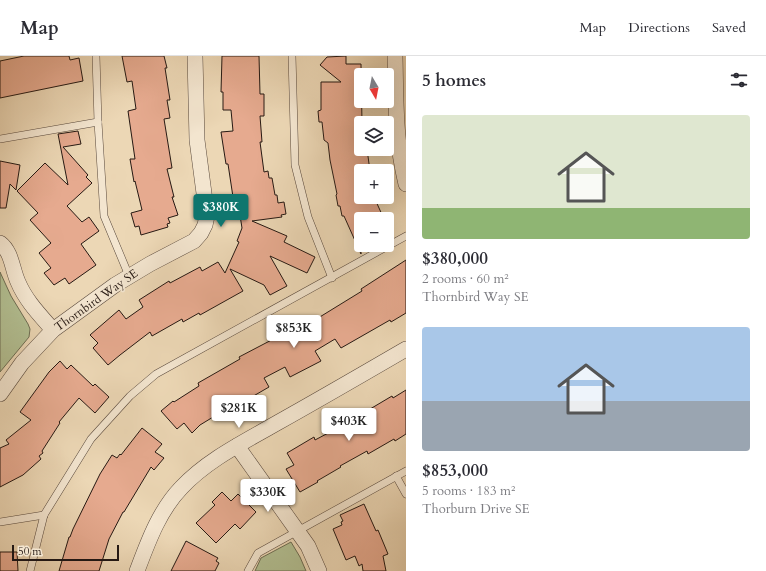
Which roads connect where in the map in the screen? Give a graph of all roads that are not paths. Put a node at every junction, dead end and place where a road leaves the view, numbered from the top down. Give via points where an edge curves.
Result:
1 (96, 56) edge
2 (195, 56) edge
3 (292, 56) edge
4 (395, 56) edge
5 (98, 122) junction
6 (0, 139) edge
7 (406, 184) edge
8 (406, 236) edge
9 (0, 243) edge
10 (129, 276) junction
11 (332, 278) junction
12 (53, 330) junction
13 (406, 349) edge
14 (0, 394) edge
15 (237, 446) junction
16 (406, 471) edge
17 (396, 476) junction
18 (406, 494) edge
19 (44, 515) junction
20 (0, 522) edge
21 (298, 532) junction
22 (30, 571) edge
23 (137, 571) edge
24 (248, 571) edge
25 (319, 571) edge

1 - 5 lane
2 - 10 street, Thornbird Way SE via 197,140 207,216 205,226 194,241
3 - 11 lane via 295,165 308,217
4 - 7 street via 398,95 396,126
5 - 6 lane
5 - 10 lane via 104,216
8 - 11 lane
9 - 12 street via 9,254 18,282 31,304
10 - 12 street, Thornbird Way SE
11 - 19 lane via 156,374 130,396 91,439
12 - 14 street, Thornbird Way SE via 22,363
13 - 15 street
15 - 21 street
15 - 23 street via 206,466 181,488 153,531
16 - 17 lane
17 - 18 lane
17 - 21 lane
19 - 20 lane
19 - 22 lane
21 - 24 lane via 258,553
21 - 25 street via 308,546

